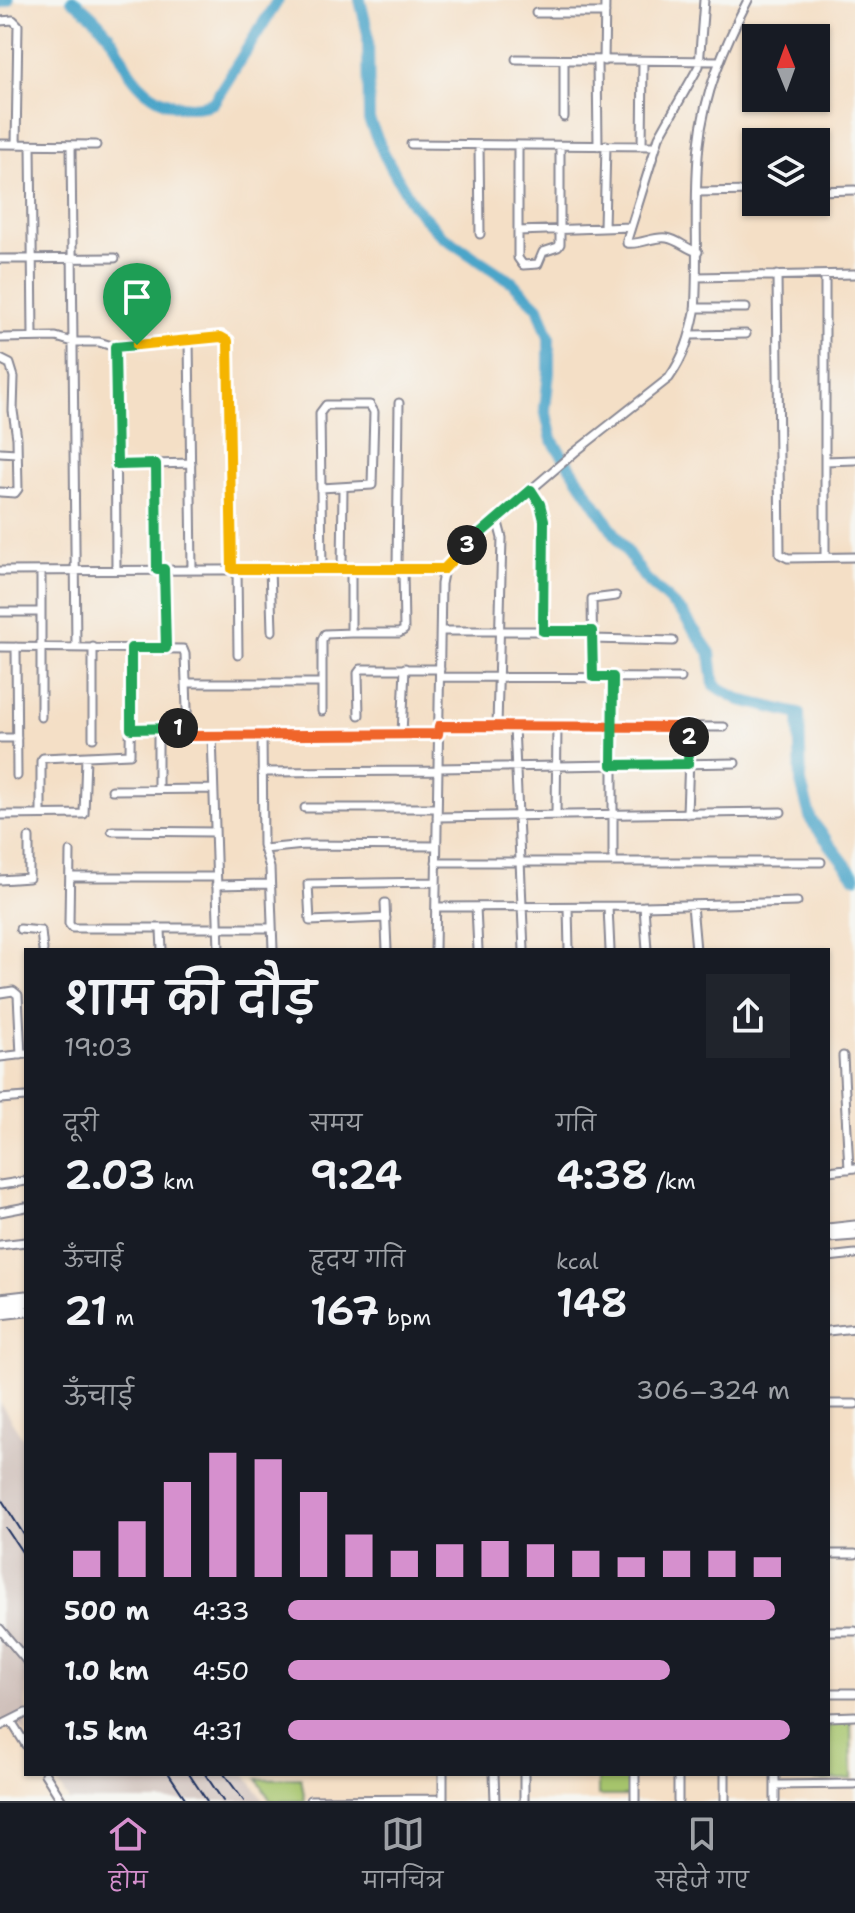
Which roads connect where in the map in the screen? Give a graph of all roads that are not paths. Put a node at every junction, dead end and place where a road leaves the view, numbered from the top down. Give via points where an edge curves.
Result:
1 (605, 0) edge
2 (704, 0) edge
3 (748, 0) edge
4 (536, 13) dead end
5 (605, 13) junction
6 (0, 21) edge
7 (516, 59) dead end
8 (564, 60) junction
9 (600, 61) junction
10 (643, 61) junction
11 (701, 61) junction
12 (719, 61) junction
13 (564, 117) dead end
14 (0, 144) edge
15 (16, 144) junction
16 (411, 144) dead end
17 (31, 145) junction
18 (71, 145) junction
19 (96, 145) dead end
20 (479, 145) junction
21 (518, 145) junction
22 (560, 146) junction
23 (602, 146) junction
24 (642, 146) junction
25 (656, 146) junction
26 (855, 190) edge
27 (742, 191) edge
28 (830, 191) edge
29 (697, 192) junction
30 (604, 227) junction
31 (631, 227) junction
32 (559, 229) junction
33 (518, 231) junction
34 (480, 234) dead end
35 (698, 252) junction
36 (115, 258) dead end
37 (0, 259) edge
38 (32, 259) junction
39 (72, 259) junction
40 (855, 274) edge
41 (777, 275) junction
42 (825, 275) junction
43 (697, 277) junction
44 (695, 308) junction
45 (746, 308) dead end
46 (746, 334) dead end
47 (691, 335) junction
48 (33, 336) junction
49 (0, 338) edge
50 (189, 339) junction
51 (73, 342) junction
52 (115, 347) junction
53 (0, 359) edge
54 (399, 403) dead end
55 (0, 452) edge
56 (16, 453) junction
57 (855, 460) edge
58 (825, 461) junction
59 (191, 463) junction
60 (156, 464) junction
61 (117, 465) junction
62 (321, 488) junction
63 (343, 488) junction
64 (531, 490) junction
65 (0, 492) edge
66 (497, 519) junction
67 (825, 557) junction
68 (855, 557) edge
69 (270, 568) junction
70 (322, 568) junction
71 (347, 568) junction
72 (400, 568) junction
73 (192, 569) junction
74 (234, 569) junction
75 (444, 569) junction
76 (74, 570) junction
77 (116, 570) junction
78 (160, 570) junction
79 (0, 571) edge
80 (41, 571) junction
81 (616, 596) dead end
82 (0, 612) edge
83 (41, 612) junction
84 (500, 630) junction
85 (272, 631) dead end
86 (441, 631) junction
87 (543, 631) junction
88 (351, 633) junction
89 (592, 635) junction
90 (673, 641) dead end
91 (0, 647) edge
92 (16, 647) junction
93 (41, 647) junction
94 (76, 647) junction
95 (93, 647) junction
96 (131, 648) junction
97 (166, 648) junction
98 (238, 655) dead end
99 (405, 668) junction
100 (440, 673) junction
101 (499, 677) junction
102 (593, 677) junction
103 (613, 677) junction
104 (681, 678) dead end
105 (186, 683) junction
106 (322, 683) junction
107 (322, 711) dead end
108 (359, 715) dead end
109 (41, 717) dead end
110 (497, 726) junction
111 (514, 726) junction
112 (557, 726) junction
113 (612, 726) junction
114 (690, 727) junction
115 (724, 727) dead end
116 (186, 728) junction
117 (131, 729) junction
118 (158, 729) junction
119 (438, 730) junction
120 (262, 734) junction
121 (402, 734) junction
122 (212, 735) junction
123 (0, 738) edge
124 (17, 738) junction
125 (93, 738) dead end
126 (86, 757) junction
127 (735, 763) dead end
128 (688, 764) junction
129 (612, 765) junction
130 (557, 766) junction
131 (517, 767) junction
132 (438, 770) junction
133 (262, 772) junction
134 (17, 776) dead end
135 (158, 789) junction
136 (213, 789) junction
137 (112, 790) dead end
138 (305, 808) dead end
139 (437, 812) junction
140 (781, 812) dead end
141 (41, 814) junction
142 (687, 814) junction
143 (0, 815) edge
144 (556, 815) junction
145 (613, 815) junction
146 (519, 816) junction
147 (112, 831) dead end
148 (215, 832) junction
149 (29, 838) dead end
150 (436, 846) junction
151 (264, 849) junction
152 (70, 852) dead end
153 (520, 861) junction
154 (613, 861) junction
155 (436, 862) junction
156 (821, 862) dead end
157 (70, 877) junction
158 (0, 880) edge
159 (216, 881) junction
160 (436, 882) junction
161 (270, 884) junction
162 (797, 902) dead end
163 (385, 903) dead end
164 (692, 905) junction
165 (644, 906) junction
166 (436, 907) junction
167 (476, 907) junction
168 (522, 907) junction
169 (568, 907) junction
170 (608, 907) junction
171 (386, 918) junction
172 (271, 928) junction
173 (20, 929) dead end
174 (161, 930) junction
175 (218, 930) junction
176 (43, 948) edge
177 (162, 948) edge
178 (219, 948) edge
179 (273, 948) edge
180 (387, 948) edge
181 (435, 948) edge
182 (478, 948) edge
183 (524, 948) edge
184 (569, 948) edge
185 (610, 948) edge
186 (647, 948) edge
187 (696, 948) edge
188 (0, 993) edge
189 (23, 1054) edge
190 (843, 1056) dead end
191 (0, 1057) edge
192 (24, 1097) edge
193 (0, 1099) edge
194 (852, 1168) edge
195 (830, 1171) edge
196 (24, 1181) edge
197 (0, 1185) edge
198 (24, 1207) edge
199 (0, 1212) edge
200 (855, 1226) edge
201 (830, 1229) edge
202 (855, 1235) edge
203 (830, 1237) edge
204 (24, 1242) edge
205 (0, 1245) edge
206 (855, 1254) edge
207 (830, 1257) edge
208 (24, 1295) edge
209 (0, 1298) edge
210 (24, 1302) edge
211 (0, 1305) edge
212 (24, 1311) edge
213 (0, 1314) edge
214 (855, 1328) edge
215 (830, 1331) edge
216 (830, 1404) edge
217 (855, 1404) edge
218 (830, 1554) edge
219 (855, 1554) edge
220 (0, 1629) edge
221 (830, 1631) edge
222 (855, 1631) edge
223 (24, 1658) edge
224 (830, 1693) edge
225 (855, 1693) edge
226 (24, 1714) edge
227 (855, 1716) edge
228 (830, 1717) edge
229 (11, 1721) junction
230 (0, 1726) edge
231 (24, 1742) edge
232 (46, 1776) edge
233 (443, 1776) edge
234 (494, 1776) edge
235 (524, 1776) edge
236 (635, 1776) edge
237 (678, 1776) edge
238 (725, 1776) edge
239 (775, 1776) edge
240 (811, 1776) edge
241 (855, 1784) edge
242 (775, 1785) junction
243 (812, 1785) junction
244 (310, 1800) edge
245 (443, 1800) edge
246 (62, 1801) edge
247 (495, 1801) edge
248 (524, 1801) edge
249 (635, 1801) edge
250 (678, 1801) edge
251 (725, 1801) edge
252 (775, 1801) edge

1 - 5 street
2 - 11 street
3 - 12 street
4 - 5 street
5 - 9 street
6 - 15 street via 18,25
7 - 8 street
8 - 9 street
8 - 13 street
9 - 10 street
9 - 23 street
10 - 11 street
10 - 24 street
11 - 12 street
11 - 25 street
12 - 29 street via 699,145
14 - 15 street
15 - 17 street
16 - 20 street
17 - 18 street
17 - 38 street
18 - 19 street
18 - 39 street
20 - 21 street
20 - 34 street
21 - 22 street
21 - 33 street
22 - 23 street
22 - 32 street
23 - 24 street
23 - 30 street
24 - 25 street
25 - 31 street
26 - 28 street
27 - 29 street
29 - 35 street
30 - 31 street
30 - 32 street
31 - 35 street via 629,244 663,238
32 - 33 street
32 - 33 street via 558,247 546,249 536,265 519,263
35 - 43 street
36 - 39 street
37 - 38 street
38 - 39 street
38 - 48 street
39 - 51 street
40 - 42 street
41 - 42 street
41 - 43 street
41 - 67 street via 779,550 788,558
42 - 58 street
43 - 44 street
44 - 45 street
44 - 47 street
46 - 47 street
47 - 64 street via 669,378
48 - 49 street
48 - 51 street
50 - 52 street
50 - 59 street
50 - 74 street via 221,337 230,346
51 - 52 street
51 - 76 street
52 - 61 street
53 - 56 street via 14,372
54 - 72 street
55 - 56 street
56 - 65 street via 18,491
57 - 58 street
58 - 67 street
59 - 60 street
59 - 73 street
60 - 61 street
60 - 78 street
61 - 77 street
62 - 63 street
62 - 63 street via 320,410 326,405 370,405 372,485
62 - 70 street
63 - 71 street
64 - 66 street
64 - 87 street via 544,520
66 - 75 street
66 - 84 street via 502,538
67 - 68 street
69 - 70 street
69 - 74 street
69 - 85 street
70 - 71 street
71 - 72 street
71 - 88 street
72 - 75 street
72 - 88 street via 404,630
73 - 74 street
73 - 78 street
74 - 98 street
75 - 86 street
76 - 77 street
76 - 80 street
76 - 94 street
77 - 78 street
78 - 97 street
79 - 80 street
80 - 83 street
81 - 89 street via 592,599
82 - 83 street
83 - 93 street
84 - 86 street
84 - 87 street
84 - 101 street
86 - 100 street
87 - 89 street
88 - 106 street via 323,636
89 - 90 street
89 - 102 street
91 - 92 street
92 - 93 street
92 - 124 street
93 - 94 street
93 - 109 street
94 - 95 street
95 - 96 street
95 - 125 street
96 - 97 street
96 - 117 street
97 - 105 street via 185,650
99 - 100 street
99 - 108 street via 359,671
99 - 121 street
100 - 101 street
100 - 119 street
101 - 102 street
101 - 110 street
102 - 103 street
103 - 104 street
103 - 113 street
105 - 106 street
105 - 116 street
106 - 107 street
110 - 111 street
110 - 119 street
111 - 112 street
111 - 131 street
112 - 113 street
112 - 130 street
113 - 114 street
113 - 129 street
114 - 115 street
114 - 128 street
116 - 118 street
116 - 122 street via 188,736
117 - 118 street
117 - 126 street via 129,755
118 - 135 street
119 - 121 street
119 - 132 street
120 - 121 street
120 - 122 street
120 - 133 street
122 - 136 street
123 - 124 street
124 - 134 street
126 - 141 street via 42,759
126 - 141 street via 85,813
127 - 128 street
128 - 129 street
128 - 142 street
129 - 130 street
129 - 145 street
130 - 131 street
130 - 144 street
131 - 132 street
131 - 146 street
132 - 133 street
132 - 139 street
133 - 151 street
135 - 136 street
135 - 137 street
136 - 148 street
138 - 139 street
139 - 146 street
139 - 150 street
140 - 142 street
141 - 143 street
142 - 145 street
144 - 145 street
144 - 146 street
145 - 154 street
146 - 153 street
147 - 148 street
148 - 159 street
149 - 158 street via 29,878
150 - 151 street
150 - 155 street
151 - 161 street
152 - 157 street
153 - 154 street
153 - 155 street
153 - 168 street
154 - 156 street
155 - 160 street
157 - 159 street
157 - 174 street via 72,928
159 - 161 street
159 - 175 street
160 - 166 street
160 - 171 street via 308,884 310,921
161 - 172 street
162 - 164 street
163 - 171 street
164 - 165 street
164 - 187 street
165 - 170 street
165 - 186 street
166 - 167 street
166 - 181 street
167 - 168 street
167 - 182 street
168 - 169 street
168 - 183 street
169 - 170 street
169 - 184 street
170 - 185 street
171 - 180 street
172 - 175 street
172 - 179 street
173 - 176 street via 41,931
174 - 175 street
174 - 177 street
175 - 178 street
188 - 189 street via 17,993
189 - 191 street
190 - 194 street
192 - 193 street
194 - 195 street
196 - 197 street
198 - 199 street
200 - 201 main road
202 - 203 main road
204 - 205 street
206 - 207 street
208 - 209 street
210 - 211 main road
212 - 213 main road
214 - 215 street
216 - 217 street
218 - 219 street
220 - 223 street
221 - 222 street
224 - 225 street
226 - 229 street
227 - 228 street
229 - 230 street
229 - 231 street
232 - 246 street
233 - 245 street
234 - 247 street
235 - 248 street
236 - 249 street
237 - 250 street
238 - 251 street
239 - 242 street
240 - 243 street
241 - 243 street
242 - 243 street
242 - 252 street
244 - 245 street

